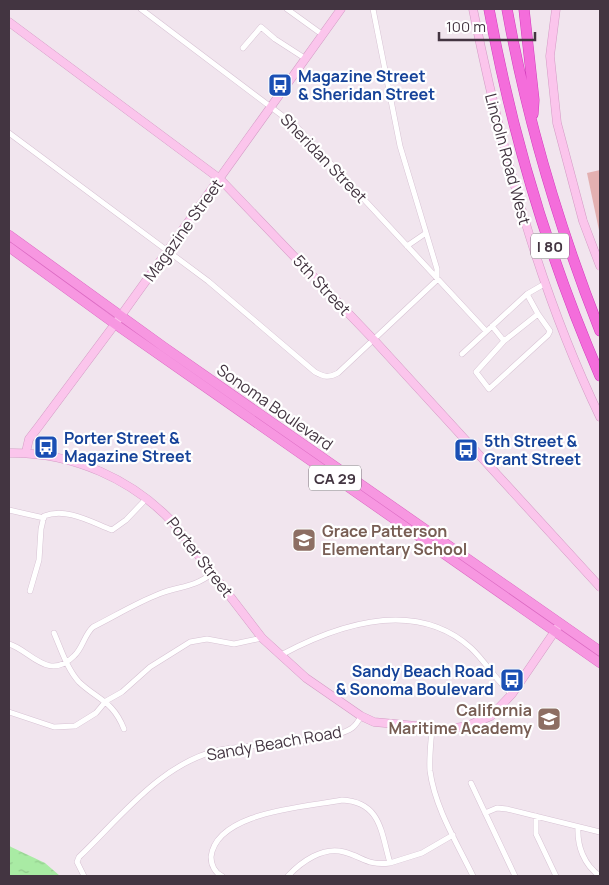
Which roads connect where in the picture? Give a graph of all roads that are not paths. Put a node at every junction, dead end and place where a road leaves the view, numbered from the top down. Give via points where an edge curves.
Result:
1 (141, 9) edge
2 (287, 9) edge
3 (342, 9) edge
4 (374, 9) edge
5 (473, 9) edge
6 (489, 9) edge
7 (507, 9) edge
8 (524, 9) edge
9 (556, 9) edge
10 (9, 22) edge
11 (323, 35) junction
12 (243, 48) dead end
13 (306, 59) junction
14 (272, 107) junction
15 (532, 127) junction
16 (9, 133) edge
17 (220, 179) junction
18 (426, 233) junction
19 (9, 235) edge
20 (407, 246) junction
21 (9, 247) edge
22 (168, 251) junction
23 (600, 266) edge
24 (437, 280) junction
25 (546, 283) junction
26 (527, 294) junction
27 (538, 314) junction
28 (120, 316) junction
29 (115, 324) junction
30 (492, 326) junction
31 (486, 331) junction
32 (600, 331) edge
33 (374, 340) junction
34 (504, 341) junction
35 (462, 354) dead end
36 (600, 376) edge
37 (600, 417) edge
38 (9, 452) edge
39 (26, 452) junction
40 (147, 498) junction
41 (9, 510) edge
42 (44, 518) junction
43 (213, 573) junction
44 (600, 587) edge
45 (30, 591) dead end
46 (558, 627) junction
47 (54, 633) dead end
48 (262, 638) junction
49 (9, 644) edge
50 (600, 651) edge
51 (281, 655) junction
52 (67, 660) junction
53 (600, 663) edge
54 (512, 694) junction
55 (106, 701) junction
56 (9, 712) edge
57 (361, 716) junction
58 (124, 728) dead end
59 (432, 728) junction
60 (471, 784) dead end
61 (485, 813) junction
62 (536, 816) junction
63 (578, 827) junction
64 (600, 832) edge
65 (453, 834) junction
66 (390, 863) junction
67 (84, 876) edge
68 (222, 876) edge
69 (288, 876) edge
70 (472, 876) edge
71 (515, 876) edge
72 (556, 876) edge
73 (600, 876) edge

1 - 14 street, Sheridan Street
2 - 11 street
3 - 11 street, Magazine Street
4 - 18 street via 400,146
5 - 25 street, Lincoln Road West via 505,153
6 - 36 highway, I 80 via 511,112 533,193 559,274
7 - 15 highway, I 80
8 - 15 highway via 534,100
9 - 23 street via 550,56 556,123 583,221
10 - 17 street, 5th Street
11 - 13 street, Magazine Street
12 - 13 street via 261,27
13 - 14 street, Magazine Street
14 - 17 street, Magazine Street
14 - 20 street, Sheridan Street via 296,126
15 - 32 highway, I 80 via 565,237
16 - 22 street
17 - 22 street, Magazine Street
17 - 33 street, 5th Street
18 - 20 street
18 - 24 street via 437,269
19 - 28 main road, Sonoma Boulevard / CA 29
20 - 24 street, Sheridan Street
21 - 29 main road, Sonoma Boulevard / CA 29
22 - 28 street, Magazine Street
22 - 33 street via 324,377 345,366
24 - 31 street, Sheridan Street
24 - 33 street
25 - 26 street
25 - 37 street, Lincoln Road West via 570,351
26 - 27 street
26 - 30 street
27 - 34 street
27 - 34 street via 550,331 548,335 489,390 476,372
28 - 29 street, Magazine Street
28 - 46 main road, Sonoma Boulevard / CA 29
29 - 39 street, Magazine Street via 29,439
29 - 46 main road, Sonoma Boulevard / CA 29
30 - 31 street
30 - 34 street
31 - 35 street
33 - 44 street, 5th Street
38 - 39 street, Porter Street
39 - 40 street, Porter Street via 80,463 122,481
40 - 42 street via 112,530 68,514 53,512
40 - 43 street, Porter Street via 176,526
41 - 42 street
42 - 45 street via 39,560
43 - 48 street, Porter Street
43 - 52 street via 187,588 161,593 93,627 74,656
46 - 50 main road, Sonoma Boulevard / CA 29
46 - 53 main road, Sonoma Boulevard / CA 29
46 - 54 street, Sandy Beach Road
47 - 52 street
48 - 51 street, Porter Street
48 - 55 street via 234,644 207,639 190,642 150,667 122,692
49 - 52 street via 38,663 55,666
51 - 54 street via 361,622 411,619 433,625 464,643
51 - 57 street, Porter Street via 306,678
52 - 55 street via 79,682
54 - 59 street, Sandy Beach Road via 491,716 474,724 449,729
55 - 56 street via 96,713 75,726 54,727
55 - 58 street
57 - 59 street, Sandy Beach Road via 386,724
57 - 67 street, Sandy Beach Road via 352,728 344,732 213,752 182,765 154,785 79,857 76,862
59 - 65 street via 432,784
60 - 61 street
61 - 62 street via 497,808
61 - 71 street
62 - 63 street
62 - 72 street via 536,834
63 - 64 street
63 - 73 street via 579,848
65 - 66 street via 422,853
65 - 70 street
66 - 68 street via 380,828 370,809 355,800 342,800 249,817 233,826 222,837 211,857 213,867
66 - 69 street via 370,864 336,851 304,861

